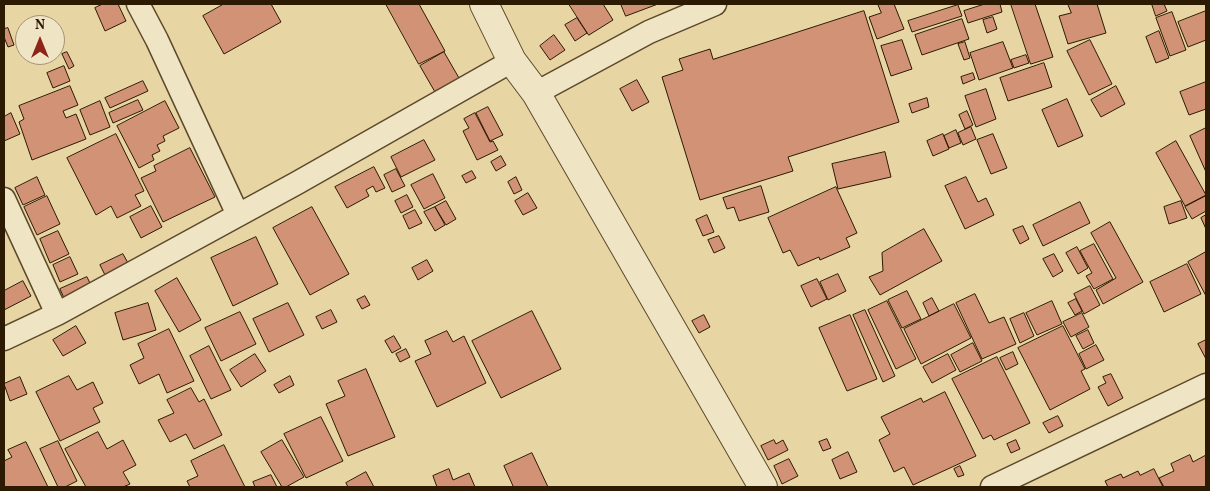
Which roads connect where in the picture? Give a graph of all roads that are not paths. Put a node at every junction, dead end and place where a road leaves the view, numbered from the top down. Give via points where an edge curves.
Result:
1 (138, 4) edge
2 (484, 4) edge
3 (715, 4) edge
4 (512, 61) junction
5 (536, 93) junction
6 (4, 199) edge
7 (238, 215) junction
8 (57, 314) junction
9 (4, 340) edge
10 (1206, 385) edge
11 (763, 487) edge
12 (992, 487) edge

1 - 7 street
2 - 4 street
3 - 5 street via 649,32
4 - 5 street
4 - 7 street
5 - 11 street
6 - 8 street
7 - 8 street
8 - 9 street
10 - 12 street

